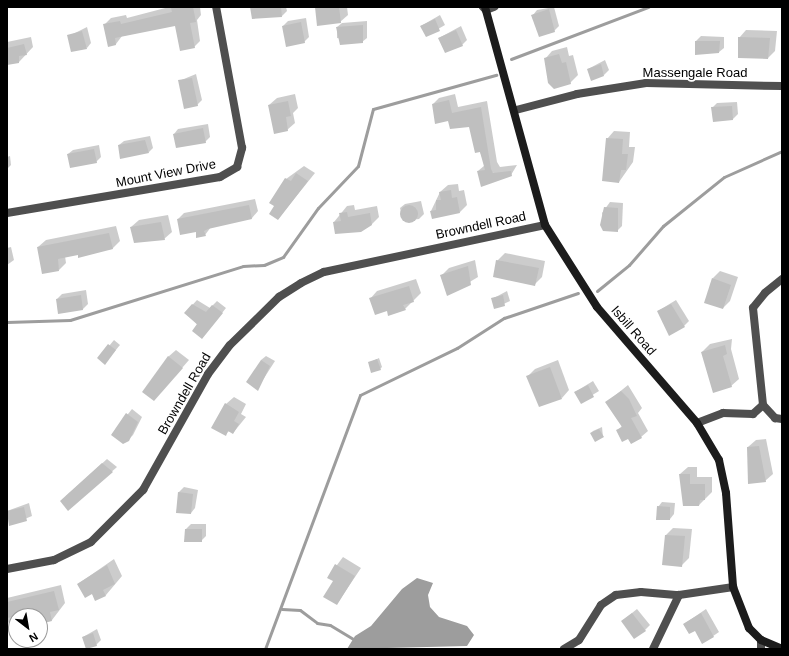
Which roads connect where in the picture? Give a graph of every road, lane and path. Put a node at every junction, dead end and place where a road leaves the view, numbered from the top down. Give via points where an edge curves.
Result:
1 (216, 7) edge
2 (487, 8) edge
3 (782, 86) edge
4 (516, 110) junction
5 (7, 213) edge
6 (544, 225) junction
7 (782, 279) edge
8 (763, 404) junction
9 (782, 419) edge
10 (697, 423) junction
11 (7, 569) edge
12 (733, 587) junction
13 (679, 595) junction
14 (761, 640) junction
15 (564, 649) edge
16 (653, 649) edge
17 (761, 649) edge
18 (782, 649) edge

1 - 5 street, Mount View Drive via 242,148 237,167 220,177
2 - 4 street, Isbill Road
3 - 4 street, Massengale Road via 646,83 577,94
4 - 6 street, Isbill Road
6 - 10 street, Isbill Road via 597,307
6 - 11 street, Browndell Road via 324,272 295,287 279,298 230,344 208,374 143,490 113,521 91,542 54,560
7 - 8 street via 765,293 753,308
8 - 9 street via 775,418
8 - 10 street via 753,414 723,413
10 - 12 street, Isbill Road via 719,460 726,492
12 - 13 street
12 - 14 street, Isbill Road via 749,628
13 - 15 street via 641,592 616,595 601,605 579,640
13 - 16 street
14 - 17 street
14 - 18 street, Isbill Road

